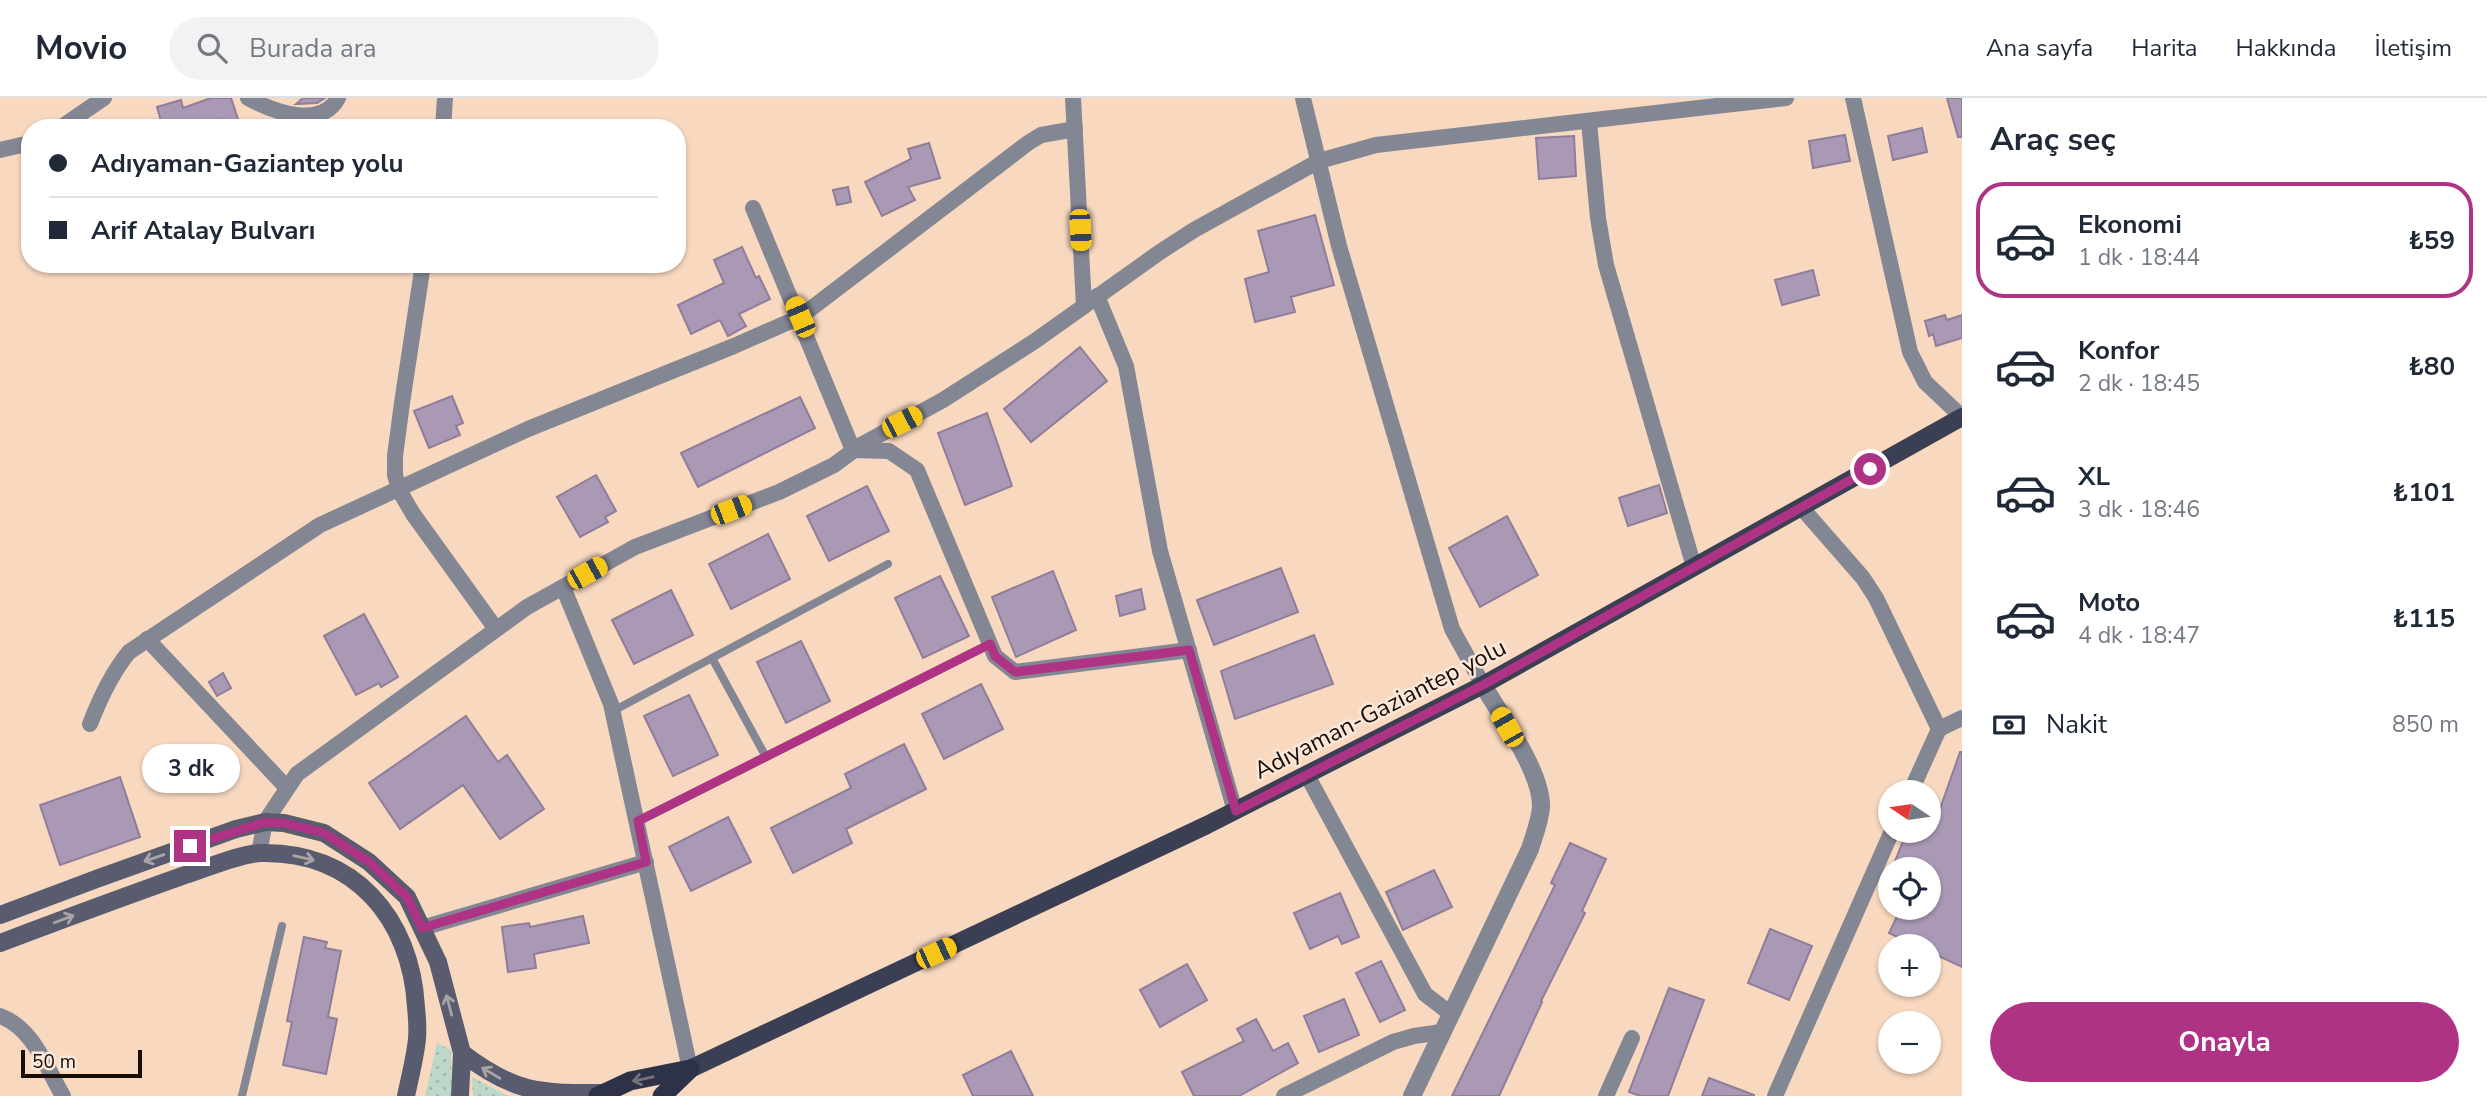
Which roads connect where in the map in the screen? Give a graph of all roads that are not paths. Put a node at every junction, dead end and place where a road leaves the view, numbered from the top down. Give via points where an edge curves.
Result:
1 (104, 98) edge
2 (248, 98) edge
3 (338, 98) edge
4 (445, 98) edge
5 (1073, 98) edge
6 (1303, 98) edge
7 (1786, 98) edge
8 (1853, 98) edge
9 (73, 119) edge
10 (444, 119) edge
11 (1589, 122) junction
12 (1075, 129) junction
13 (21, 145) edge
14 (0, 150) edge
15 (1319, 161) junction
16 (753, 208) dead end
17 (422, 273) edge
18 (1090, 301) junction
19 (800, 317) junction
20 (1962, 417) edge
21 (853, 450) junction
22 (399, 490) junction
23 (1801, 507) junction
24 (888, 564) dead end
25 (1694, 567) junction
26 (563, 587) junction
27 (496, 629) junction
28 (147, 639) junction
29 (990, 644) junction
30 (1189, 650) junction
31 (712, 658) junction
32 (1483, 685) junction
33 (612, 711) junction
34 (1962, 718) edge
35 (90, 724) dead end
36 (1939, 729) junction
37 (766, 757) junction
38 (1307, 775) junction
39 (1916, 780) edge
40 (287, 788) junction
41 (1236, 811) junction
42 (638, 821) junction
43 (265, 822) junction
44 (1886, 844) edge
45 (259, 853) junction
46 (646, 862) junction
47 (0, 915) edge
48 (282, 926) dead end
49 (422, 928) junction
50 (0, 943) edge
51 (1451, 1014) junction
52 (0, 1016) edge
53 (1443, 1032) junction
54 (1632, 1038) dead end
55 (462, 1053) junction
56 (690, 1069) junction
57 (601, 1094) edge
58 (63, 1096) edge
59 (242, 1096) edge
60 (406, 1096) edge
61 (460, 1096) edge
62 (662, 1096) edge
63 (1284, 1096) edge
64 (1412, 1096) edge
65 (1606, 1096) edge
66 (1776, 1096) edge

1 - 9 street
2 - 3 street via 300,116 320,114
4 - 10 street
5 - 12 street
6 - 15 street
7 - 11 street
8 - 20 street via 1910,352 1925,382
11 - 15 street via 1376,145
11 - 25 street via 1606,265
12 - 18 street
12 - 19 street via 1034,139
13 - 14 street
15 - 18 street via 1194,230
15 - 32 street via 1339,246 1452,629
16 - 19 street
17 - 22 street via 395,456
18 - 21 street via 943,400
18 - 30 street via 1126,366 1160,551
19 - 21 street
19 - 22 street via 528,429
20 - 23 main road, Adıyaman-Gaziantep yolu
21 - 26 street via 834,465 779,492 635,547
21 - 29 street via 889,451 917,470
22 - 27 street
22 - 28 street via 320,525
23 - 25 main road, Adıyaman-Gaziantep yolu
23 - 36 street via 1864,578
24 - 31 lane
25 - 32 main road, Adıyaman-Gaziantep yolu
26 - 27 street
26 - 33 street
27 - 40 street via 298,774
28 - 35 street via 117,666
28 - 40 street
29 - 30 street via 995,656 1015,672
29 - 37 lane
30 - 41 street
31 - 33 lane
31 - 37 lane
32 - 38 main road, Adıyaman-Gaziantep yolu
32 - 51 street via 1532,769 1541,807 1530,849
33 - 42 street
34 - 36 street
36 - 39 street
37 - 42 lane
38 - 41 main road, Adıyaman-Gaziantep yolu
38 - 51 street via 1425,994
40 - 43 street
41 - 56 main road, Adıyaman-Gaziantep yolu
42 - 46 street
43 - 45 street
43 -> 47 main road
43 - 49 main road via 324,833 369,862 407,897
44 - 66 street
50 -> 45 main road
45 -> 60 main road via 308,857 353,879 377,900 400,933 414,978 418,1037
46 - 49 street
46 - 56 street
48 - 59 lane
55 -> 49 main road via 438,962
51 - 53 street
52 - 58 street via 28,1034
53 - 63 street via 1393,1042
53 - 64 street
54 - 65 street
57 -> 55 main road via 532,1090 490,1074
55 - 61 main road
56 -> 57 highway via 630,1081
56 - 62 highway

